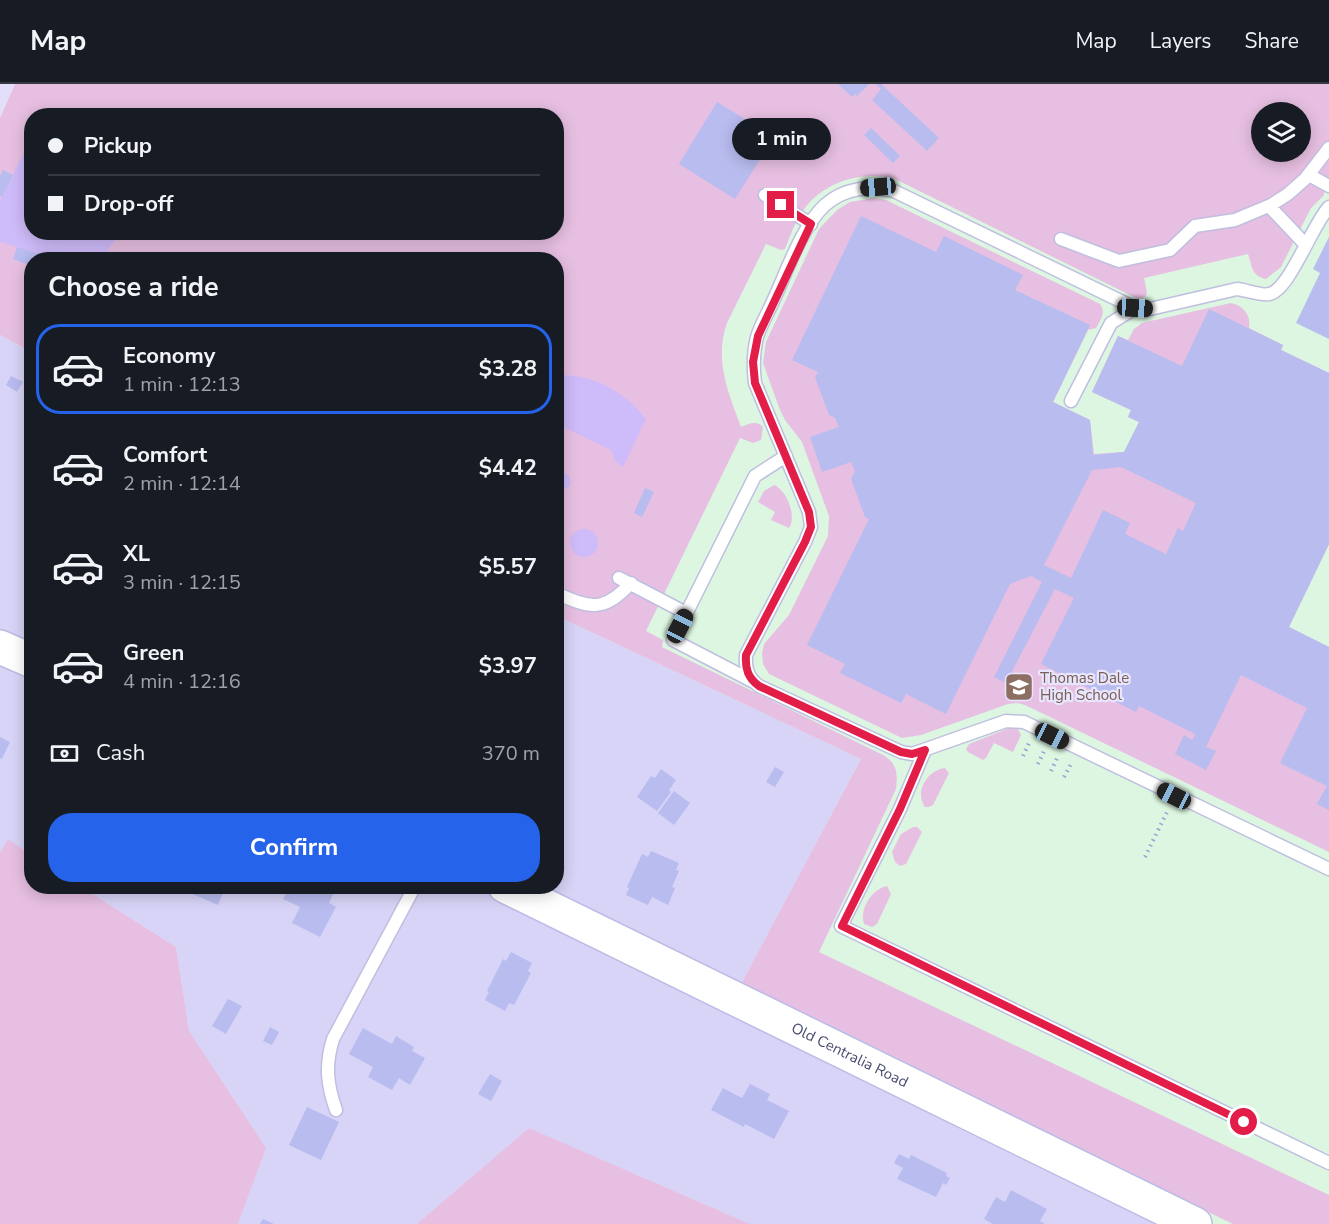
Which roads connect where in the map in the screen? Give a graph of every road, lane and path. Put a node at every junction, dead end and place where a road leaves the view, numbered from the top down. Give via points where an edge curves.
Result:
1 (1329, 148) edge
2 (1309, 175) junction
3 (1329, 186) edge
4 (765, 195) dead end
5 (1269, 206) junction
6 (1329, 207) edge
7 (811, 224) junction
8 (1061, 239) dead end
9 (1305, 244) junction
10 (1135, 308) junction
11 (1071, 400) dead end
12 (786, 456) junction
13 (564, 596) edge
14 (687, 613) junction
15 (0, 646) edge
16 (24, 658) edge
17 (752, 681) junction
18 (925, 750) junction
19 (1174, 796) junction
20 (1145, 857) dead end
21 (1329, 869) edge
22 (411, 894) edge
23 (521, 894) edge
24 (336, 1110) dead end
25 (1329, 1163) edge
26 (1196, 1224) edge

1 - 2 lane
2 - 3 lane
2 - 5 lane
4 - 7 lane
5 - 8 lane via 1235,220 1195,226 1170,250 1119,261
5 - 9 lane
6 - 9 lane
7 - 10 lane via 825,205 843,194 878,187 894,191
7 - 12 lane via 758,336 753,362 755,383
9 - 10 lane via 1286,282 1275,293 1237,289 1150,309
10 - 11 lane via 1111,323
12 - 14 lane via 755,476
12 - 17 lane via 809,512 811,527 746,655 745,668
13 - 14 lane via 595,606 605,605 619,596 625,581
14 - 17 lane via 674,639
15 - 16 street
17 - 18 lane via 901,752
18 - 19 lane via 1006,721 1024,722
18 - 25 lane via 842,926
19 - 20 path
19 - 21 lane
22 - 24 lane via 333,1039 327,1070 328,1089
23 - 26 street, Old Centralia Road

